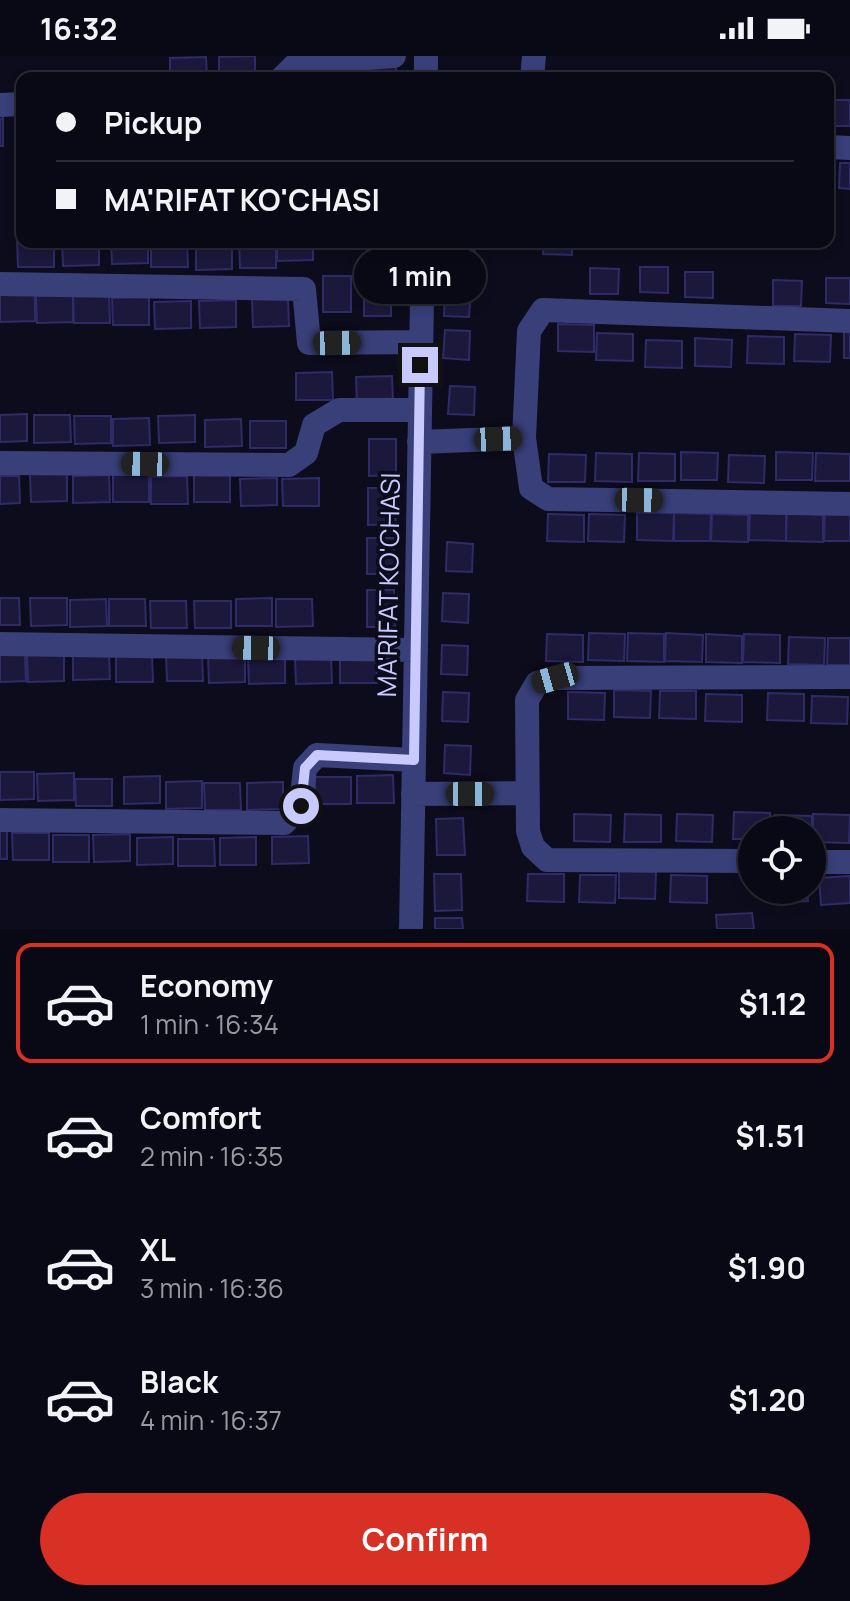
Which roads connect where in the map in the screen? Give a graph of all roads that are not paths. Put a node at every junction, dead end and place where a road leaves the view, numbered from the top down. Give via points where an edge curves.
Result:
1 (394, 56) edge
2 (288, 72) edge
3 (423, 248) edge
4 (0, 284) edge
5 (850, 321) edge
6 (421, 342) junction
7 (419, 410) junction
8 (524, 438) junction
9 (419, 442) junction
10 (0, 463) edge
11 (850, 504) edge
12 (0, 644) edge
13 (416, 650) junction
14 (850, 677) edge
15 (414, 760) junction
16 (526, 793) junction
17 (413, 794) junction
18 (0, 820) edge
19 (738, 861) edge
20 (826, 862) edge
21 (850, 862) edge
22 (411, 929) edge

1 - 2 street via 297,63
3 - 6 street, MA'RIFAT KO'CHASI
4 - 6 street via 304,289 309,343
5 - 8 street via 543,310 529,331
6 - 7 street, MA'RIFAT KO'CHASI
7 - 9 street, MA'RIFAT KO'CHASI
7 - 10 street via 339,410 314,425 306,453 289,465
8 - 9 street
8 - 11 street via 531,488 548,499
9 - 13 street, MA'RIFAT KO'CHASI
12 - 13 street
13 - 15 street, MA'RIFAT KO'CHASI
14 - 16 street via 555,678 537,683 527,700
15 - 17 street, MA'RIFAT KO'CHASI
15 - 18 street via 317,755 305,768 301,806 284,823
16 - 17 street
16 - 19 street via 533,847 547,860
17 - 22 street, MA'RIFAT KO'CHASI
20 - 21 street

